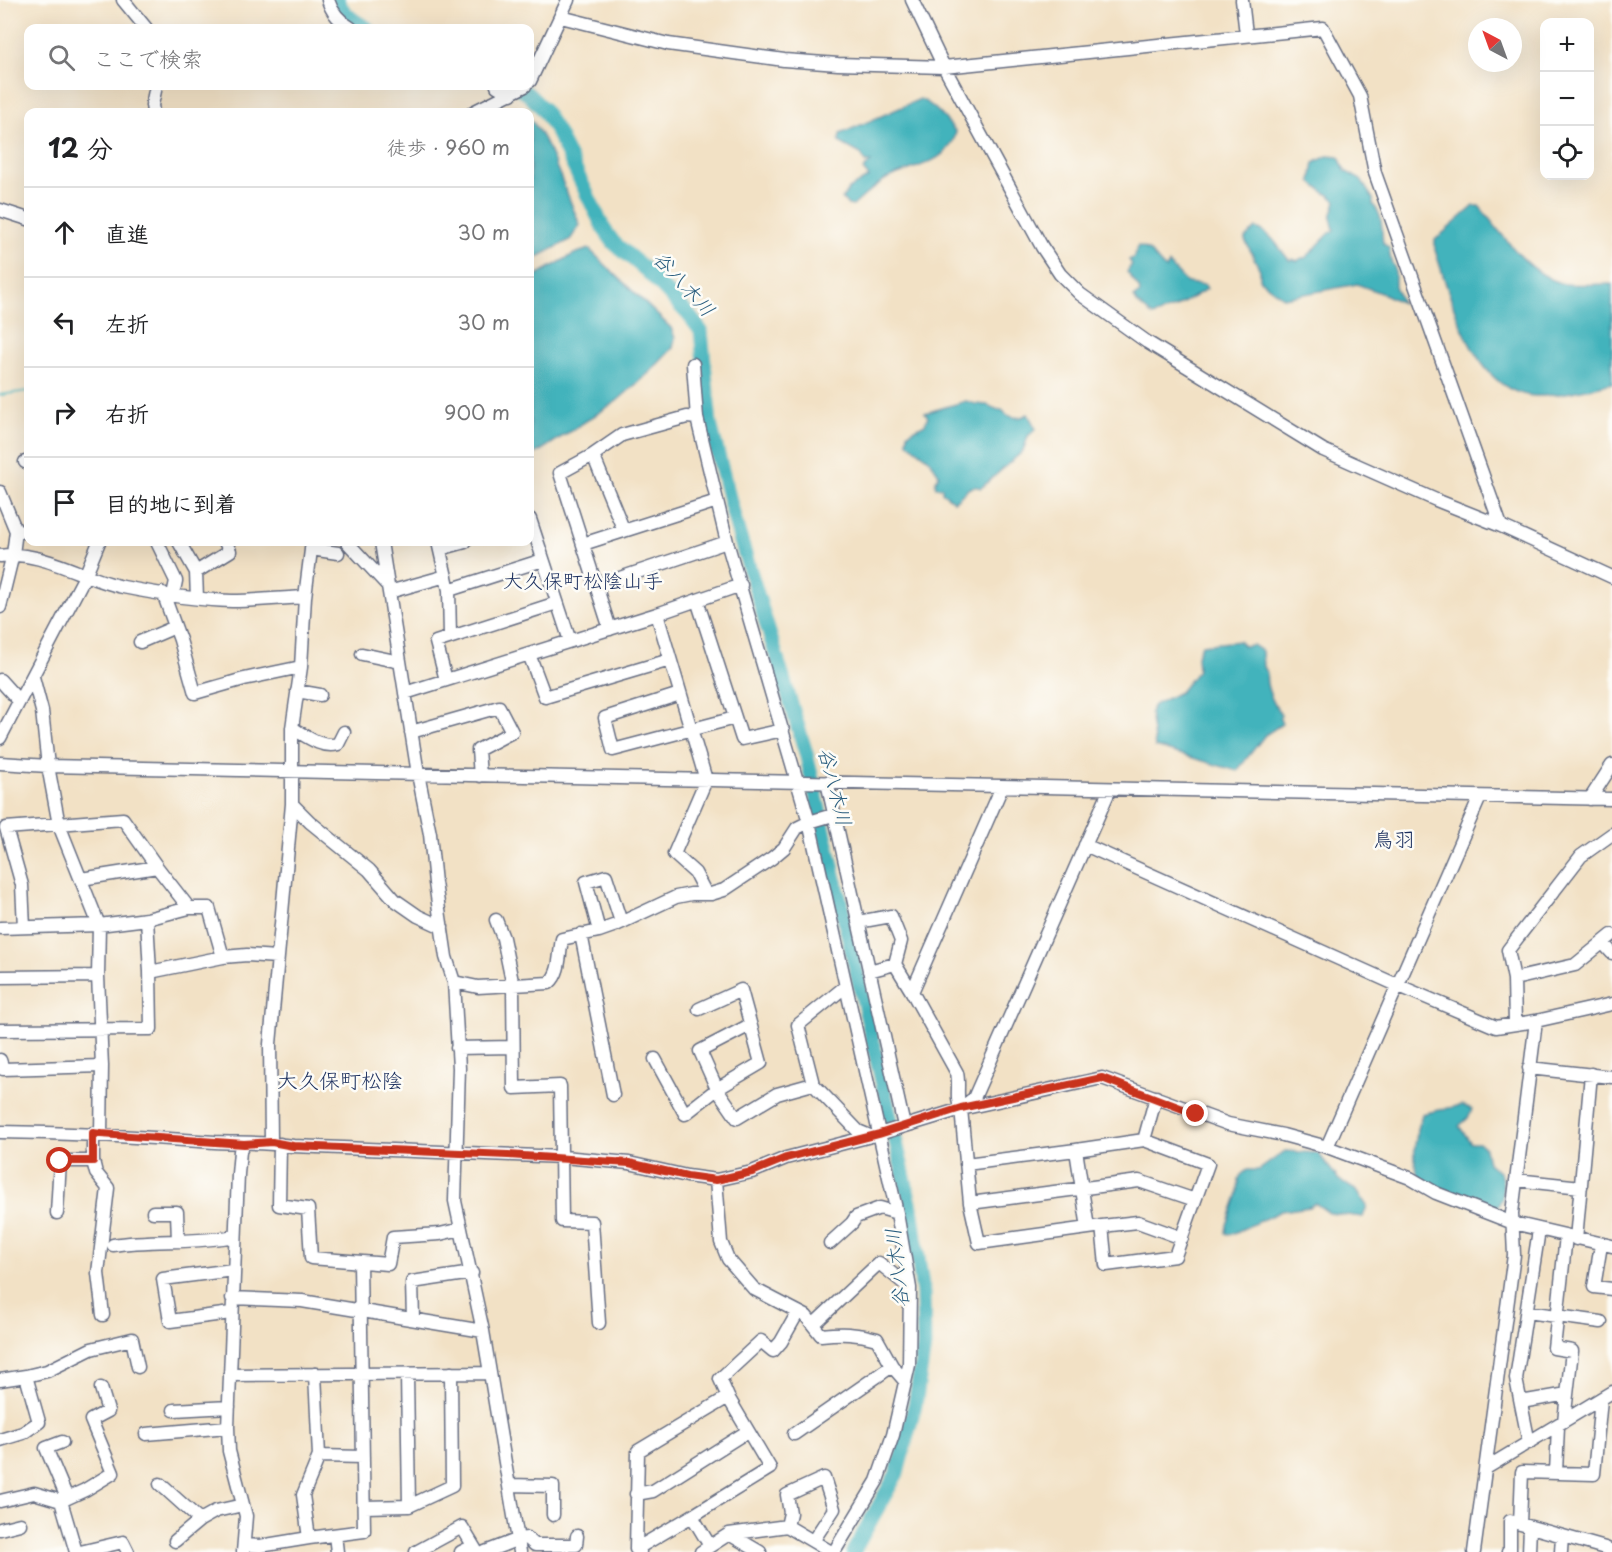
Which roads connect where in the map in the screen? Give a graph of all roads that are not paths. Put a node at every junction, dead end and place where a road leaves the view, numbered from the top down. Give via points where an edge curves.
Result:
1 (123, 0) edge
2 (328, 0) edge
3 (568, 0) edge
4 (912, 0) edge
5 (1242, 0) edge
6 (561, 17) junction
7 (143, 24) edge
8 (344, 24) edge
9 (1246, 34) junction
10 (944, 67) junction
11 (534, 73) edge
12 (155, 90) edge
13 (506, 90) edge
14 (518, 90) edge
15 (511, 94) junction
16 (152, 108) edge
17 (481, 108) edge
18 (0, 210) edge
19 (24, 218) edge
20 (693, 364) dead end
21 (697, 418) junction
22 (593, 455) junction
23 (0, 492) edge
24 (717, 501) junction
25 (1501, 526) junction
26 (624, 531) junction
27 (22, 532) edge
28 (534, 532) edge
29 (727, 542) junction
30 (583, 544) junction
31 (97, 546) edge
32 (160, 546) edge
33 (181, 546) edge
34 (227, 546) edge
35 (312, 546) edge
36 (315, 546) edge
37 (350, 546) edge
38 (382, 546) edge
39 (439, 546) edge
40 (338, 553) dead end
41 (13, 554) junction
42 (0, 556) edge
43 (543, 560) junction
44 (196, 572) junction
45 (84, 576) junction
46 (446, 576) junction
47 (1612, 577) edge
48 (741, 585) junction
49 (596, 586) junction
50 (389, 590) junction
51 (449, 590) junction
52 (168, 594) junction
53 (305, 597) junction
54 (197, 598) junction
55 (697, 600) junction
56 (557, 603) junction
57 (0, 607) edge
58 (657, 614) junction
59 (175, 627) junction
60 (610, 629) junction
61 (450, 636) junction
62 (570, 641) junction
63 (140, 642) dead end
64 (362, 654) dead end
65 (529, 654) junction
66 (670, 660) junction
67 (400, 662) junction
68 (301, 668) junction
69 (33, 677) junction
70 (0, 680) edge
71 (446, 680) junction
72 (297, 691) junction
73 (405, 693) junction
74 (680, 694) junction
75 (320, 695) dead end
76 (19, 701) junction
77 (735, 718) junction
78 (292, 728) junction
79 (691, 729) junction
80 (783, 730) junction
81 (344, 732) dead end
82 (411, 732) junction
83 (0, 738) edge
84 (0, 763) edge
85 (1612, 765) edge
86 (48, 766) junction
87 (291, 770) junction
88 (418, 774) junction
89 (480, 776) junction
90 (706, 780) junction
91 (827, 782) junction
92 (798, 783) junction
93 (1002, 787) junction
94 (1110, 789) junction
95 (1480, 797) junction
96 (1590, 799) junction
97 (1612, 799) edge
98 (292, 804) junction
99 (833, 814) junction
100 (809, 822) junction
101 (59, 825) junction
102 (1612, 834) edge
103 (1085, 845) junction
104 (157, 867) junction
105 (81, 879) junction
106 (706, 894) junction
107 (189, 909) junction
108 (147, 919) junction
109 (496, 920) dead end
110 (621, 922) junction
111 (858, 922) junction
112 (99, 925) junction
113 (24, 927) junction
114 (442, 927) junction
115 (0, 928) edge
116 (599, 931) junction
117 (581, 934) junction
118 (1608, 939) edge
119 (1612, 953) edge
120 (223, 957) junction
121 (277, 957) junction
122 (895, 964) junction
123 (869, 971) junction
124 (150, 972) junction
125 (98, 976) junction
126 (0, 977) edge
127 (1514, 979) junction
128 (454, 982) junction
129 (1397, 985) junction
130 (513, 986) junction
131 (846, 986) junction
132 (912, 992) junction
133 (1612, 1004) edge
134 (699, 1009) dead end
135 (1536, 1021) junction
136 (1515, 1024) junction
137 (750, 1025) junction
138 (100, 1028) junction
139 (0, 1030) edge
140 (513, 1047) junction
141 (458, 1048) junction
142 (655, 1059) dead end
143 (0, 1060) edge
144 (102, 1066) junction
145 (1529, 1068) junction
146 (1591, 1074) junction
147 (1612, 1077) edge
148 (813, 1084) junction
149 (717, 1089) junction
150 (613, 1095) dead end
151 (1156, 1097) junction
152 (961, 1108) junction
153 (904, 1126) junction
154 (0, 1132) edge
155 (97, 1133) junction
156 (874, 1135) junction
157 (1144, 1140) junction
158 (276, 1143) junction
159 (244, 1144) junction
160 (1327, 1147) junction
161 (1076, 1150) junction
162 (455, 1152) junction
163 (563, 1157) junction
164 (93, 1161) junction
165 (966, 1164) junction
166 (716, 1180) junction
167 (1516, 1180) junction
168 (1581, 1187) junction
169 (1082, 1188) junction
170 (1195, 1200) junction
171 (970, 1203) junction
172 (153, 1212) dead end
173 (57, 1213) dead end
174 (897, 1214) junction
175 (1513, 1223) junction
176 (1102, 1226) junction
177 (1088, 1228) junction
178 (461, 1229) junction
179 (1539, 1230) junction
180 (235, 1236) junction
181 (1571, 1237) junction
182 (1182, 1238) junction
183 (178, 1241) junction
184 (830, 1243) dead end
185 (113, 1245) dead end
186 (1606, 1246) edge
187 (360, 1262) junction
188 (233, 1270) junction
189 (471, 1273) junction
190 (910, 1288) junction
191 (1612, 1289) edge
192 (232, 1298) junction
193 (361, 1311) junction
194 (798, 1312) junction
195 (1527, 1312) junction
196 (231, 1313) junction
197 (103, 1316) dead end
198 (1557, 1316) junction
199 (412, 1319) junction
200 (1601, 1322) dead end
201 (598, 1323) dead end
202 (813, 1325) junction
203 (483, 1331) junction
204 (892, 1366) junction
205 (138, 1367) dead end
206 (451, 1373) junction
207 (490, 1373) junction
208 (315, 1374) junction
209 (362, 1374) junction
210 (407, 1374) junction
211 (230, 1375) junction
212 (26, 1376) junction
213 (0, 1380) edge
214 (906, 1381) junction
215 (101, 1388) dead end
216 (1612, 1392) edge
217 (1567, 1394) junction
218 (728, 1397) junction
219 (1601, 1399) junction
220 (1521, 1402) junction
221 (229, 1407) junction
222 (174, 1410) dead end
223 (1561, 1424) junction
224 (228, 1427) junction
225 (748, 1431) junction
226 (146, 1434) dead end
227 (794, 1434) dead end
228 (0, 1440) edge
229 (62, 1442) dead end
230 (1529, 1443) junction
231 (319, 1456) junction
232 (363, 1456) junction
233 (1485, 1468) junction
234 (1556, 1473) junction
235 (160, 1484) dead end
236 (509, 1485) junction
237 (636, 1494) junction
238 (64, 1499) junction
239 (0, 1501) edge
240 (243, 1505) junction
241 (409, 1506) junction
242 (364, 1507) junction
243 (553, 1515) dead end
244 (692, 1516) junction
245 (200, 1521) junction
246 (20, 1524) dead end
247 (1525, 1525) junction
248 (787, 1526) junction
249 (0, 1529) edge
250 (729, 1534) junction
251 (335, 1535) junction
252 (577, 1536) dead end
253 (1562, 1536) junction
254 (309, 1538) junction
255 (175, 1541) dead end
256 (813, 1541) junction
257 (519, 1546) edge
258 (287, 1547) edge
259 (1585, 1547) edge
260 (244, 1549) edge
261 (475, 1549) edge
262 (706, 1549) edge
263 (752, 1550) edge
264 (638, 1551) edge
265 (1612, 1551) edge
266 (78, 1552) edge
267 (128, 1552) edge
268 (337, 1552) edge
269 (417, 1552) edge
270 (461, 1552) edge
271 (485, 1552) edge
272 (833, 1552) edge
273 (1474, 1552) edge
274 (1508, 1552) edge
275 (1529, 1552) edge
276 (1561, 1552) edge

1 - 7 street
2 - 8 street via 331,10
3 - 6 street
4 - 10 street
5 - 9 street
6 - 10 street via 703,50 816,63
6 - 11 street
9 - 10 street
9 - 25 street via 1323,28 1360,96 1375,173
10 - 25 street via 1042,247 1080,294 1147,342 1323,450
12 - 16 street
13 - 15 street
14 - 15 street
15 - 17 street
18 - 19 street
20 - 21 street
21 - 22 street via 687,417 622,435
21 - 24 street
22 - 26 street
22 - 30 street via 560,472
23 - 27 street
24 - 26 street
24 - 29 street
25 - 47 street
26 - 30 street
27 - 41 street
28 - 43 street
29 - 48 street
29 - 49 street
30 - 49 street
31 - 45 street
32 - 52 street via 176,581
33 - 44 street
34 - 44 street via 230,551
35 - 53 street
36 - 40 street
37 - 50 street
38 - 50 street
39 - 46 street
41 - 42 street
41 - 45 street via 30,556
41 - 57 street
43 - 51 street
43 - 56 street
44 - 54 street
45 - 52 street
45 - 69 street
46 - 50 street
46 - 51 street
48 - 55 street
48 - 80 street
49 - 60 street
50 - 67 street
51 - 61 street
52 - 54 street
52 - 59 street
53 - 54 street via 233,601
53 - 68 street
55 - 58 street
55 - 77 street
56 - 61 street
56 - 62 street
58 - 60 street
58 - 66 street
59 - 63 street
59 - 68 street via 195,693
60 - 62 street
61 - 71 street via 436,642
62 - 65 street
64 - 67 street
65 - 66 street via 544,697
65 - 71 street
66 - 74 street
67 - 73 street
68 - 72 street
69 - 76 street
69 - 86 street via 42,711
70 - 76 street
71 - 73 street
72 - 75 street
72 - 78 street
73 - 82 street
74 - 79 street
74 - 79 street via 605,718 613,750
76 - 83 street
77 - 79 street
77 - 80 street via 742,739
78 - 81 street via 321,744 335,746
78 - 87 street
79 - 90 street
80 - 92 street
82 - 88 street
82 - 89 street via 499,707 512,732 478,750
84 - 86 street
85 - 96 street
86 - 87 street
86 - 101 street
87 - 88 street
87 - 98 street
88 - 89 street
88 - 114 street
89 - 90 street
90 - 92 street
90 - 106 street via 674,854 695,873
91 - 92 street
91 - 93 street
91 - 99 street
92 - 100 street
93 - 94 street
93 - 132 street
94 - 95 street
94 - 103 street
95 - 96 street
95 - 129 street
96 - 97 street
98 - 114 street via 369,870 395,900
98 - 121 street
99 - 100 street
99 - 111 street
100 - 106 street via 797,828 772,858 724,890
100 - 131 street
101 - 104 street via 123,819
101 - 105 street
101 - 113 street via 6,828 22,885
102 - 127 street via 1581,856 1508,950
103 - 129 street
103 - 152 street via 974,1098
104 - 105 street
104 - 107 street
105 - 112 street
106 - 110 street via 676,897
107 - 108 street
107 - 120 street via 208,908
108 - 112 street
108 - 124 street
109 - 130 street
110 - 116 street
110 - 116 street via 606,876 586,882
111 - 122 street via 891,916 901,941
111 - 123 street
112 - 113 street
112 - 125 street
113 - 115 street
114 - 128 street
116 - 117 street
117 - 130 street via 562,939 557,972 549,983
117 - 150 street
118 - 119 street
118 - 127 street via 1575,965
120 - 121 street
120 - 124 street
121 - 158 street via 270,1044
122 - 123 street
122 - 132 street
123 - 153 street
124 - 138 street via 151,1029
125 - 126 street
125 - 138 street
127 - 136 street
128 - 130 street via 478,987
128 - 141 street
129 - 136 street via 1496,1027
129 - 160 street
130 - 140 street
131 - 148 street via 798,1025
131 - 156 street
132 - 152 street via 957,1073 957,1103
133 - 135 street
134 - 137 street via 741,990
135 - 136 street
135 - 145 street
137 - 149 street via 761,1063
137 - 149 street via 700,1051
138 - 139 street
138 - 144 street
140 - 141 street
140 - 163 street via 514,1088 560,1086
141 - 162 street
142 - 149 street via 685,1114
143 - 144 street via 3,1069
144 - 155 street
145 - 146 street
145 - 167 street
146 - 147 street
146 - 168 street
148 - 149 street via 777,1094 737,1118
148 - 156 street via 858,1131
151 - 152 street via 1102,1078
151 - 157 street
151 - 160 street via 1228,1124
152 - 153 street
152 - 165 street
153 - 156 street
154 - 155 street
155 - 159 street
155 - 164 street
156 - 166 street
156 - 174 street
157 - 161 street
157 - 170 street via 1208,1164
158 - 159 street
158 - 162 street
158 - 187 street via 279,1205 308,1209 311,1258
159 - 180 street via 240,1151
160 - 175 street
161 - 165 street
161 - 169 street
162 - 163 street
162 - 178 street via 455,1201
163 - 166 street via 629,1163
163 - 201 street via 562,1221 592,1222
164 - 173 street via 60,1161
164 - 197 street via 96,1173 108,1188 98,1273
165 - 171 street
166 - 194 street via 721,1242 728,1260 754,1289
167 - 168 street
167 - 175 street
168 - 181 street
169 - 170 street via 1139,1181
169 - 171 street
169 - 177 street
170 - 182 street
171 - 177 street via 979,1243
172 - 183 street via 177,1212
174 - 184 street via 880,1208 856,1217
174 - 190 street
175 - 179 street
175 - 233 street via 1514,1255
176 - 177 street
176 - 182 street via 1138,1222
176 - 182 street via 1106,1265 1176,1256
178 - 187 street via 393,1237 388,1264
178 - 189 street
179 - 181 street
179 - 195 street
180 - 183 street via 209,1242
180 - 188 street
181 - 186 street
181 - 198 street
183 - 185 street
186 - 191 street via 1594,1287
187 - 193 street
188 - 192 street
188 - 196 street via 163,1280 170,1321
189 - 199 street via 412,1282
189 - 203 street
190 - 202 street via 879,1263
190 - 214 street
192 - 193 street via 302,1301
192 - 196 street
193 - 199 street
193 - 209 street
194 - 202 street
194 - 218 street via 773,1351 761,1341 720,1379
195 - 198 street
195 - 220 street via 1516,1379
196 - 211 street
198 - 200 street
198 - 217 street via 1554,1348 1572,1351
199 - 203 street
202 - 204 street via 821,1335 845,1332 877,1339
203 - 207 street
204 - 214 street
204 - 227 street
205 - 212 street via 132,1339 91,1349 47,1371
206 - 207 street
206 - 210 street
206 - 241 street via 452,1486
207 - 236 street
208 - 209 street
208 - 211 street
208 - 231 street
209 - 210 street
209 - 232 street
210 - 241 street
211 - 221 street
212 - 213 street
212 - 228 street via 39,1422
214 - 272 street via 877,1481
215 - 238 street via 108,1411 91,1420 113,1473
216 - 219 street
217 - 220 street
217 - 223 street
218 - 225 street
218 - 237 street via 638,1451
219 - 223 street
219 - 234 street via 1594,1474
220 - 230 street
221 - 222 street
221 - 224 street
223 - 230 street
223 - 234 street
224 - 226 street
224 - 240 street via 229,1451
225 - 237 street via 653,1491
225 - 244 street via 770,1468
229 - 238 street via 46,1448
230 - 233 street
231 - 232 street
231 - 254 street via 303,1494
232 - 242 street
233 - 273 street
234 - 247 street via 1522,1472
235 - 245 street
236 - 243 street via 553,1486
236 - 257 street
237 - 264 street
238 - 239 street via 34,1493
238 - 266 street
240 - 245 street via 216,1511
240 - 260 street
241 - 242 street
242 - 251 street via 364,1531
244 - 262 street
244 - 264 street
245 - 255 street
246 - 249 street
247 - 253 street
247 - 274 street via 1510,1521
247 - 275 street
248 - 250 street
248 - 256 street
248 - 256 street via 787,1495 824,1478 834,1509
250 - 262 street
250 - 263 street
251 - 254 street
251 - 268 street
252 - 257 street via 576,1545 535,1545 527,1538
253 - 259 street
253 - 276 street
254 - 258 street
256 - 272 street
257 - 271 street
258 - 260 street
259 - 265 street
261 - 269 street via 462,1527
261 - 270 street
266 - 267 street via 123,1542

